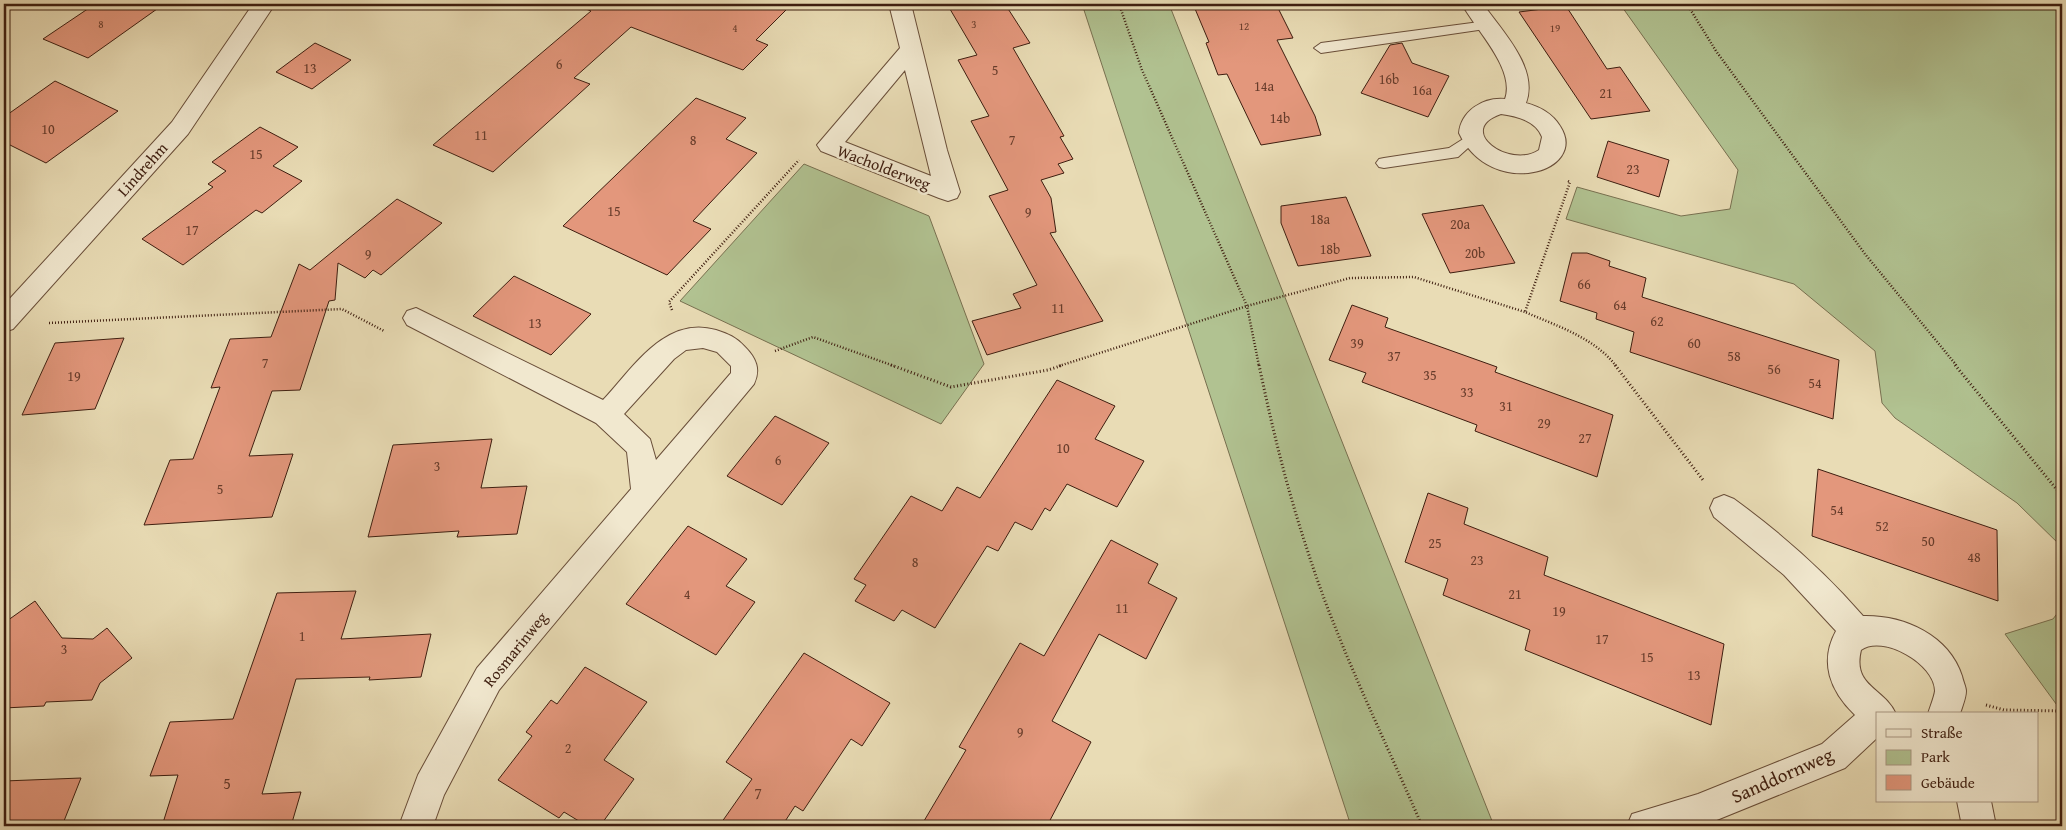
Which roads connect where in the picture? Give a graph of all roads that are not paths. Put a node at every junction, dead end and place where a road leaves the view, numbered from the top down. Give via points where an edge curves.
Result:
1 (264, 4) edge
2 (900, 4) edge
3 (1472, 4) edge
4 (1487, 25) junction
5 (1321, 48) dead end
6 (910, 50) junction
7 (1513, 108) junction
8 (1471, 139) junction
9 (1384, 162) dead end
10 (416, 318) road end
11 (4, 322) edge
12 (606, 415) junction
13 (646, 493) junction
14 (1724, 508) road end
15 (1857, 632) junction
16 (1947, 704) edge
17 (1878, 712) edge
18 (1876, 716) edge
19 (1974, 802) edge
20 (416, 826) edge
21 (1644, 826) edge
22 (1979, 826) edge

1 - 11 street, Lindrehm via 180,128
2 - 6 street, Wacholderweg
3 - 4 street
4 - 5 lane
4 - 7 street via 1514,66 1519,91
6 - 6 street, Wacholderweg via 829,145 948,192
7 - 8 street via 1500,106 1478,113 1471,120
7 - 8 street via 1540,118 1549,127 1555,147 1541,162 1514,165 1500,162 1487,156
8 - 9 lane via 1453,153
10 - 12 street
12 - 13 street via 640,448
12 - 13 street, Rosmarinweg via 665,351 680,340 703,337 726,344 744,363 744,376
13 - 20 street, Rosmarinweg via 488,679 430,787
14 - 15 street via 1760,534 1832,600
15 - 16 street via 1872,628 1889,630 1924,647 1943,669
15 - 17 street, Sanddornweg via 1844,647 1843,668 1849,684
18 - 21 street, Sanddornweg via 1833,756 1698,812
19 - 22 street

